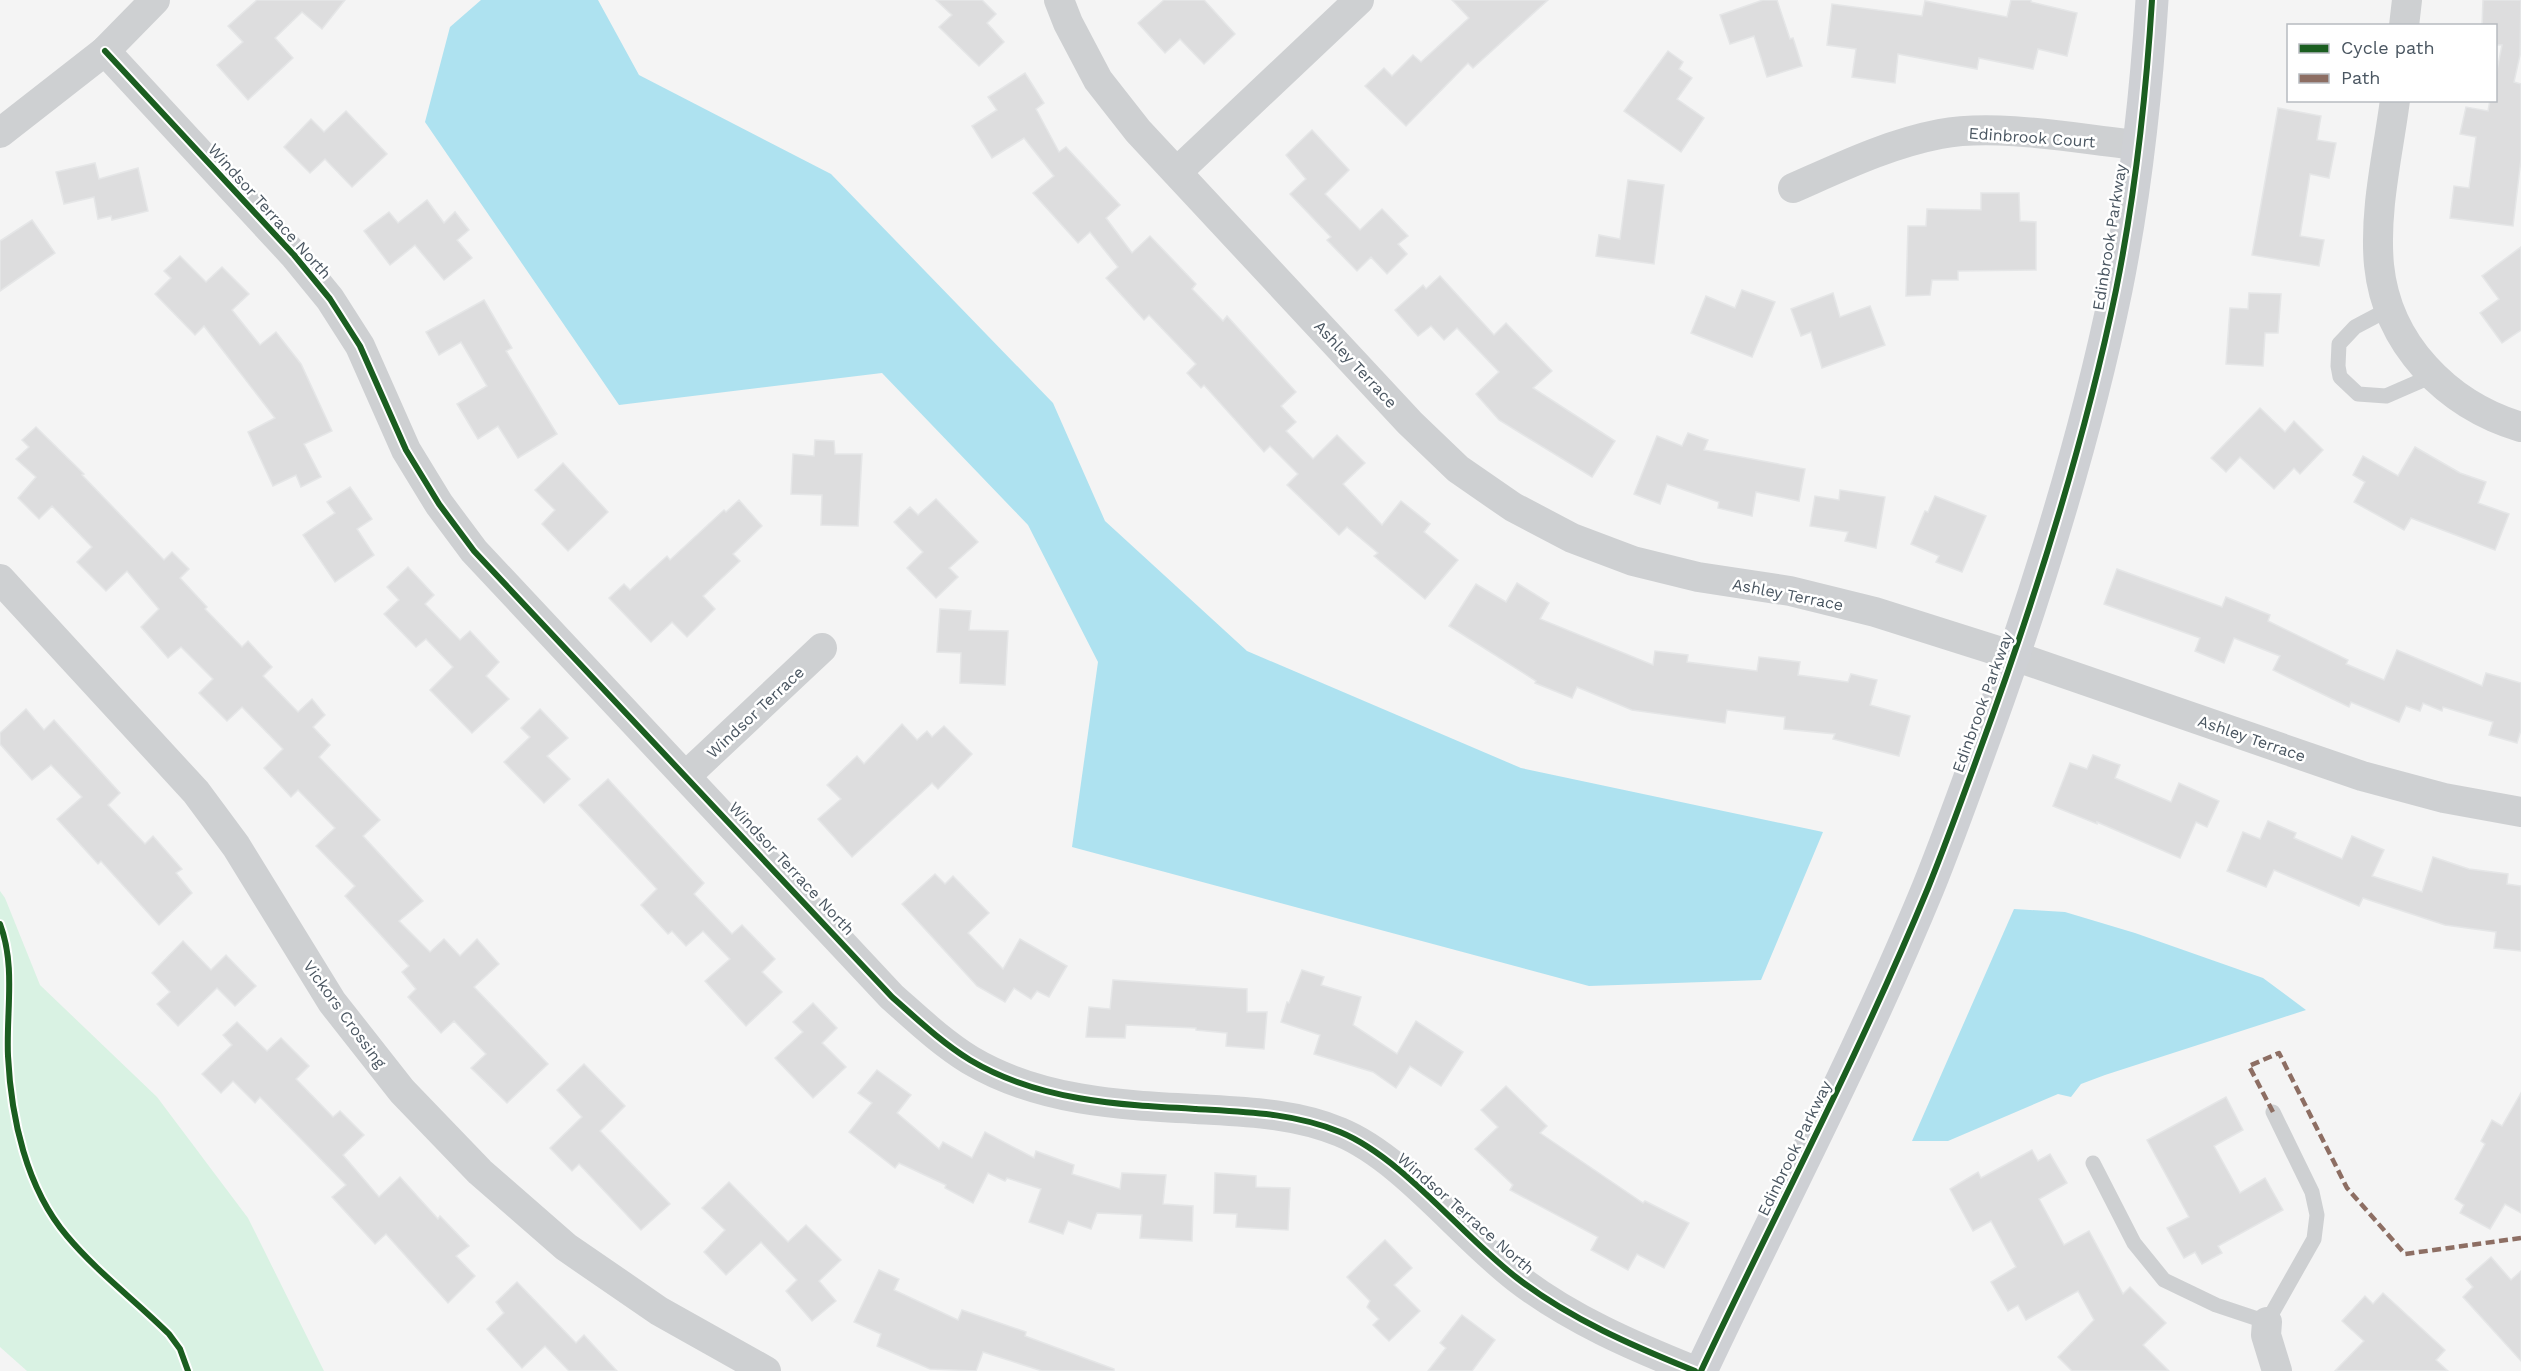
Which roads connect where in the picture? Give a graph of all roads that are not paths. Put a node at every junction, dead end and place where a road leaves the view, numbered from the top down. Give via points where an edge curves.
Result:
1 (155, 0) edge
2 (1059, 0) edge
3 (1359, 0) edge
4 (2152, 0) edge
5 (2407, 0) edge
6 (2404, 24) edge
7 (105, 51) junction
8 (2395, 102) edge
9 (0, 133) edge
10 (2138, 145) junction
11 (1177, 172) junction
12 (1793, 188) dead end
13 (2389, 309) junction
14 (2432, 376) junction
15 (2521, 428) edge
16 (0, 579) edge
17 (822, 648) dead end
18 (2014, 656) junction
19 (687, 775) junction
20 (2521, 812) edge
21 (2273, 1112) dead end
22 (2093, 1163) dead end
23 (2267, 1322) junction
24 (766, 1371) edge
25 (1695, 1371) edge
26 (1701, 1371) edge
27 (2277, 1371) edge

1 - 7 street
2 - 11 street, Ashley Terrace via 1098,80
3 - 11 street
4 - 10 street, Edinbrook Parkway
5 - 6 street
7 - 9 street
7 - 19 street, Windsor Terrace North via 330,298 360,346 406,450 474,551
8 - 13 street via 2379,219 2379,266
10 - 12 street, Edinbrook Court via 1983,130 1941,134 1886,149
10 - 18 street, Edinbrook Parkway via 2117,286 2083,431
11 - 18 street, Ashley Terrace via 1410,423 1458,469 1513,507 1572,538 1633,561 1698,577 1790,591 1875,612
13 - 14 street via 2410,350
13 - 14 lane via 2355,327 2339,344 2340,377 2358,394 2386,396
14 - 15 street via 2477,410
16 - 24 street, Vickors Crossing via 196,792 236,846 332,1002 402,1091 480,1172 566,1247 659,1311
17 - 19 street, Windsor Terrace
18 - 20 street, Ashley Terrace via 2362,776 2444,798
18 - 26 street, Edinbrook Parkway via 1929,886
19 - 25 street, Windsor Terrace North via 892,997 930,1032 972,1060 1018,1082 1069,1097 1116,1105 1265,1113 1302,1119 1342,1133 1385,1160 1516,1278 1562,1309
21 - 23 lane via 2312,1191 2317,1215 2314,1239
22 - 23 lane via 2134,1243 2164,1280 2216,1305
23 - 27 street via 2265,1335

